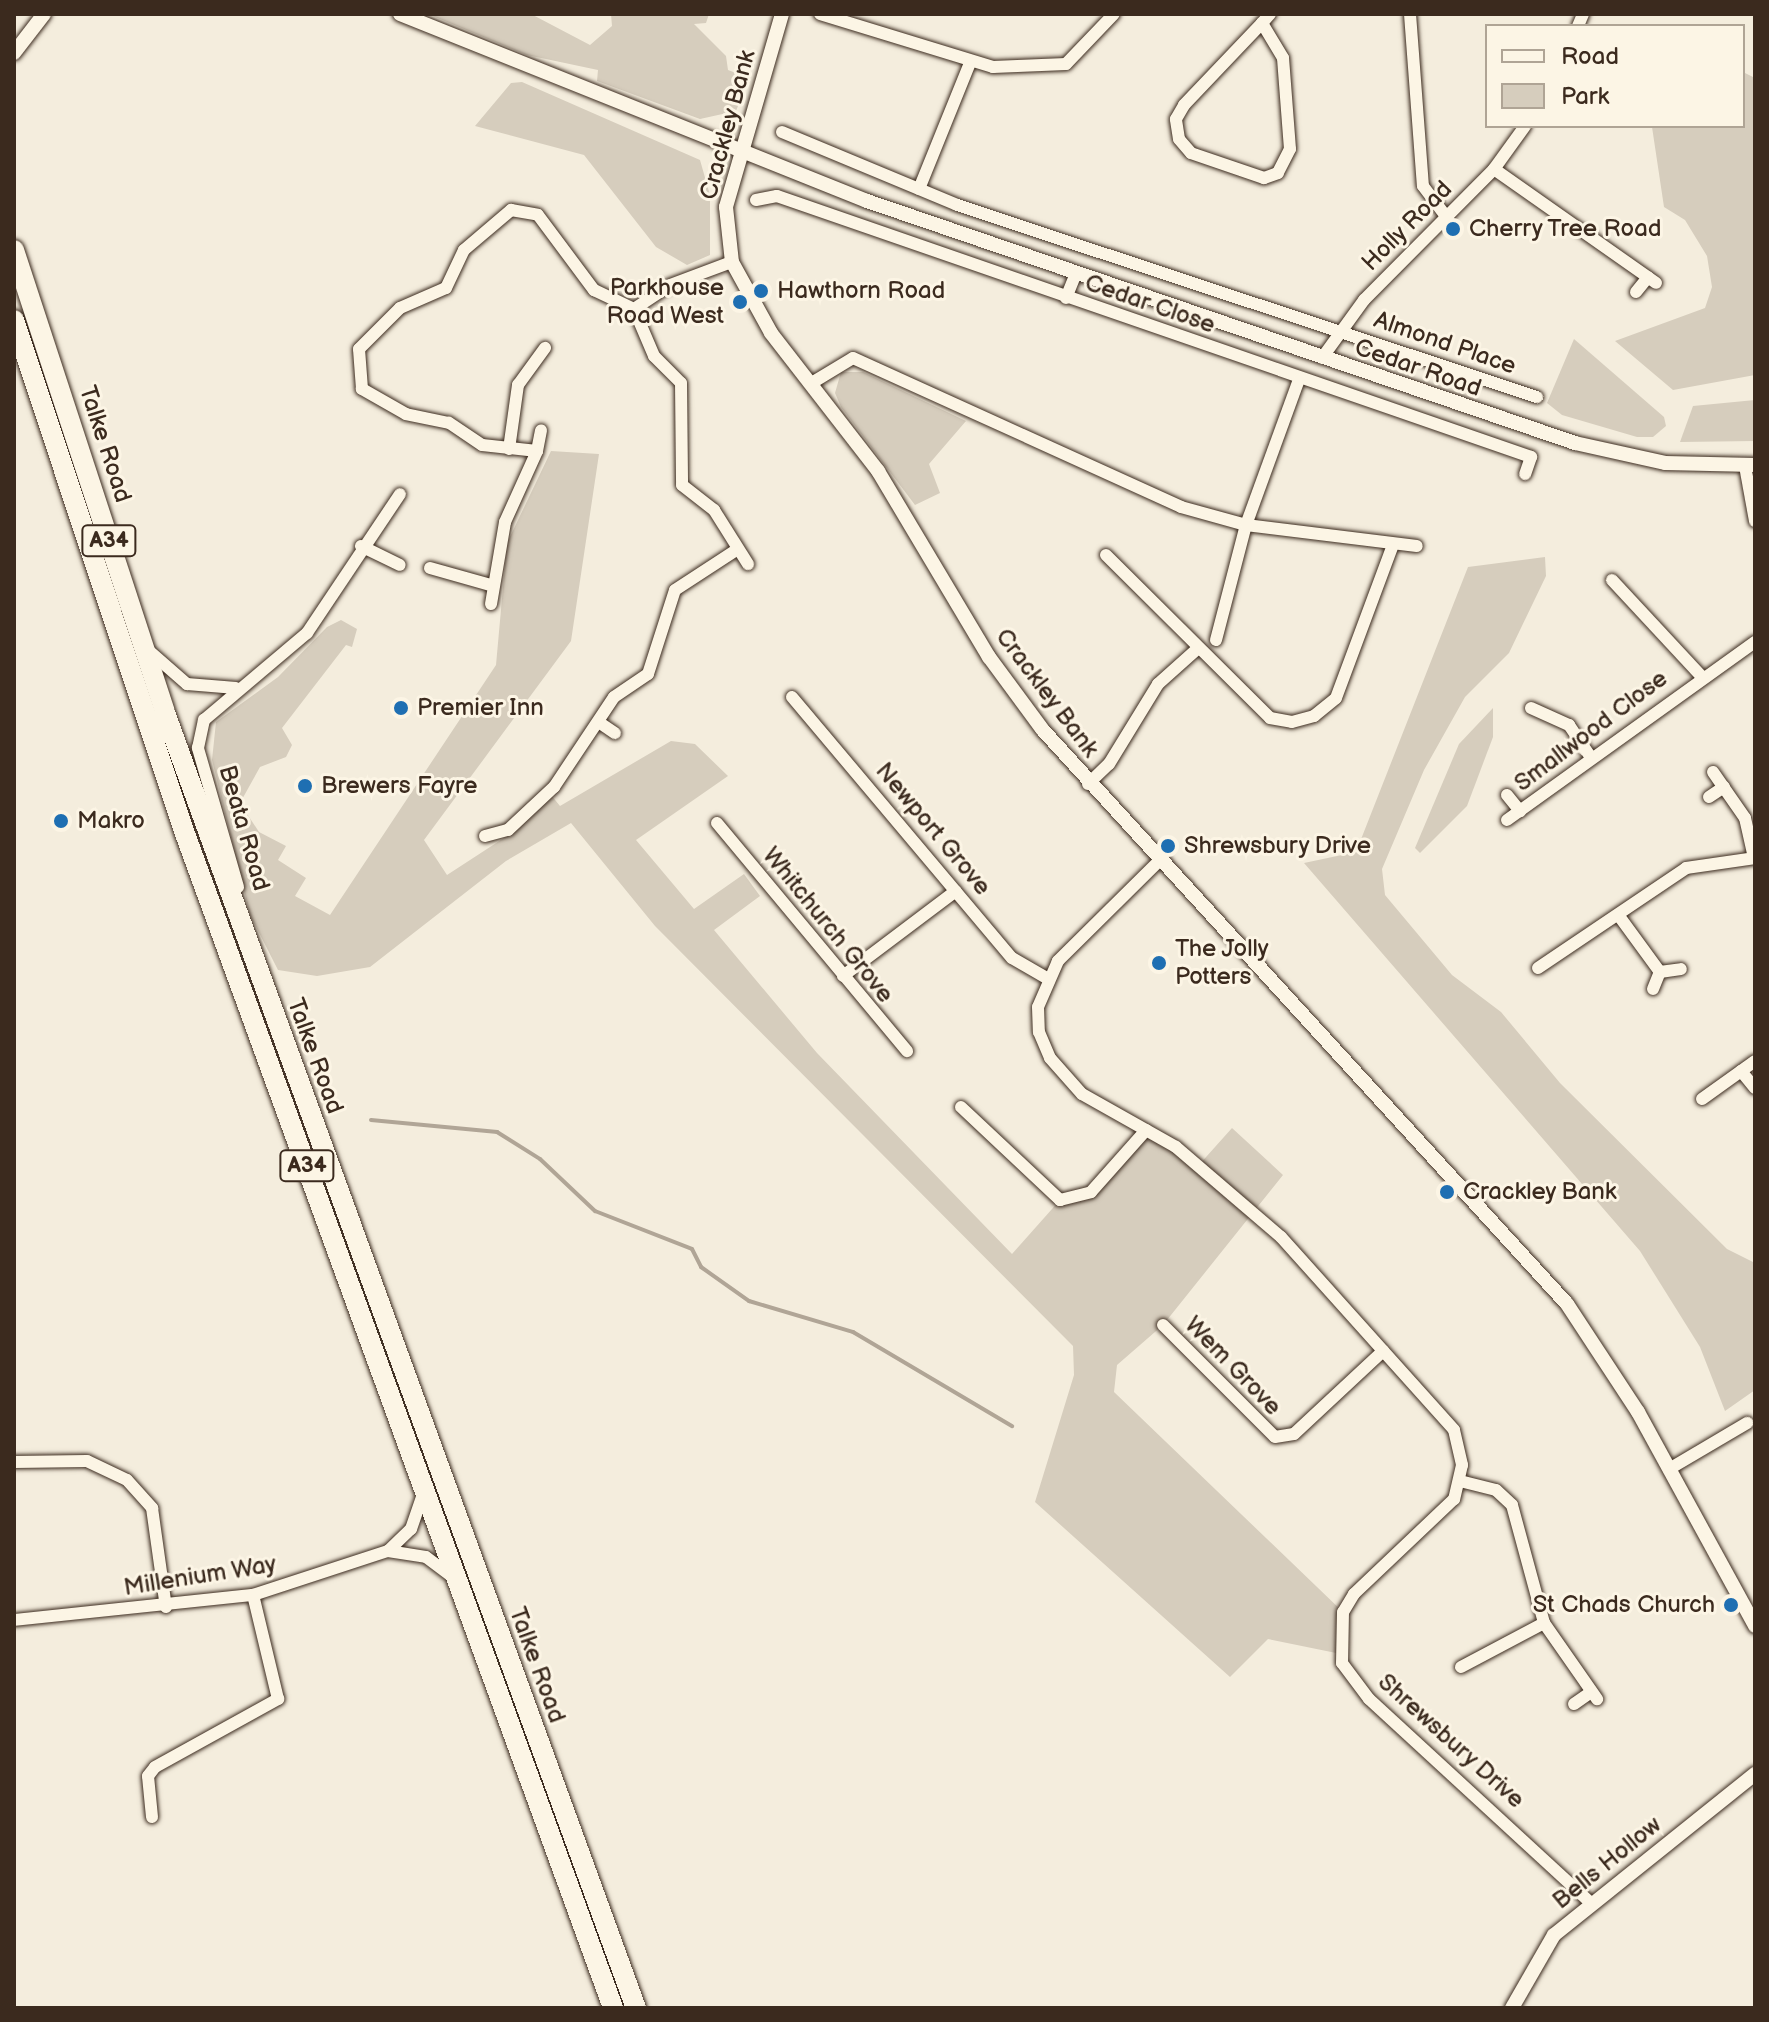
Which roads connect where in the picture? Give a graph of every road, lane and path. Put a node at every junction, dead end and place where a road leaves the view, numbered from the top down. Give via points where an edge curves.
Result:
1 (44, 14) edge
2 (400, 14) edge
3 (782, 14) edge
4 (820, 14) edge
5 (1114, 14) edge
6 (1410, 14) edge
7 (1266, 18) edge
8 (14, 53) edge
9 (970, 63) junction
10 (1524, 128) edge
11 (788, 150) dead end
12 (738, 151) junction
13 (1494, 169) junction
14 (919, 189) junction
15 (756, 200) dead end
16 (1448, 219) junction
17 (14, 250) edge
18 (732, 262) junction
19 (1076, 273) junction
20 (1636, 292) dead end
21 (1066, 298) junction
22 (634, 309) junction
23 (14, 320) edge
24 (1339, 330) junction
25 (545, 348) dead end
26 (1322, 358) junction
27 (1299, 379) junction
28 (810, 384) junction
29 (1522, 407) dead end
30 (541, 430) dead end
31 (509, 449) junction
32 (537, 451) junction
33 (1750, 466) edge
34 (1525, 474) dead end
35 (400, 494) dead end
36 (1755, 521) edge
37 (1246, 525) junction
38 (1393, 545) junction
39 (361, 546) junction
40 (1417, 546) dead end
41 (738, 549) junction
42 (1106, 555) dead end
43 (748, 564) dead end
44 (400, 565) dead end
45 (430, 568) dead end
46 (1612, 580) dead end
47 (494, 586) junction
48 (491, 604) dead end
49 (1216, 640) dead end
50 (1755, 642) edge
51 (144, 645) junction
52 (1196, 650) junction
53 (1702, 677) junction
54 (239, 687) junction
55 (792, 697) dead end
56 (1531, 708) dead end
57 (600, 723) junction
58 (615, 733) dead end
59 (1590, 756) junction
60 (1713, 772) dead end
61 (1088, 784) junction
62 (1724, 787) junction
63 (1507, 795) dead end
64 (1709, 797) dead end
65 (1520, 811) junction
66 (1507, 820) dead end
67 (717, 823) dead end
68 (485, 836) dead end
69 (1754, 858) edge
70 (1160, 860) junction
71 (956, 891) junction
72 (1619, 916) junction
73 (1540, 949) dead end
74 (1681, 969) dead end
75 (1660, 972) junction
76 (843, 976) junction
77 (1046, 978) junction
78 (1653, 989) dead end
79 (265, 995) junction
80 (907, 1051) dead end
81 (1755, 1061) edge
82 (1741, 1071) junction
83 (1755, 1088) edge
84 (1702, 1099) dead end
85 (961, 1107) dead end
86 (1146, 1130) junction
87 (1163, 1325) dead end
88 (1383, 1351) junction
89 (1747, 1423) dead end
90 (14, 1462) edge
91 (1669, 1469) junction
92 (1460, 1481) junction
93 (423, 1491) junction
94 (388, 1551) junction
95 (454, 1578) junction
96 (253, 1595) junction
97 (166, 1607) junction
98 (14, 1620) edge
99 (1544, 1623) junction
100 (1755, 1626) edge
101 (1461, 1667) dead end
102 (1574, 1704) dead end
103 (1755, 1774) edge
104 (152, 1817) dead end
105 (1590, 1902) junction
106 (613, 2008) edge
107 (636, 2008) edge
108 (1512, 2008) edge

1 - 8 street
2 - 12 street
3 - 12 street, Crackley Bank
4 - 9 street
5 - 9 street via 1066,64
6 - 16 street via 1423,186
7 - 7 street via 1176,119 1179,139 1191,153 1264,178 1278,173 1290,149 1283,58
9 - 14 street
10 - 13 street, Holly Road
11 - 14 street, Cedar Road via 788,135
12 - 18 street, Crackley Bank via 726,207
12 - 19 street, Cedar Road
13 - 16 street, Holly Road
13 - 20 street via 1652,280
14 - 24 street, Cedar Road
15 - 21 street, Cedar Close via 777,196
16 - 24 street, Holly Road
17 - 51 highway, Talke Road / A34
18 - 22 street via 670,285
18 - 28 street, Crackley Bank
19 - 21 street
19 - 26 street, Cedar Road
21 - 27 street, Cedar Close
22 - 31 street via 594,290 538,215 511,210 464,250 446,288 400,308 359,349 362,389 406,414 449,423 472,442
22 - 41 street via 654,356 681,383 682,485 714,510
23 - 93 highway, Talke Road / A34 via 184,831
24 - 26 street, Holly Road
24 - 29 street, Almond Place via 1531,395
25 - 31 street via 518,385
26 - 33 street, Cedar Road via 1611,453
27 - 34 street, Cedar Close via 1531,457
27 - 37 street
28 - 37 street via 853,358 1132,489
28 - 61 street, Crackley Bank via 878,471 989,657
30 - 32 street
31 - 32 street
32 - 47 street via 505,522
33 - 36 street
35 - 39 street, Beata Road
37 - 38 street
37 - 49 street via 1215,624
38 - 40 street
38 - 52 street via 1336,698 1314,716 1270,718
39 - 44 street
39 - 54 street, Beata Road via 307,633
41 - 43 street
41 - 57 street via 675,590 659,656 648,674 614,697
42 - 52 street
45 - 47 street
46 - 53 street, Smallwood Close
47 - 48 street
50 - 53 street, Smallwood Close
51 - 54 street via 187,684 211,691
51 - 79 highway, Talke Road / A34
52 - 61 street via 1158,684
53 - 59 street, Smallwood Close
54 - 79 street, Beata Road via 204,720 198,748
55 - 71 street, Newport Grove
56 - 59 street via 1569,725
57 - 58 street
57 - 68 street via 554,787 508,830
59 - 65 street, Smallwood Close
60 - 62 street
61 - 70 street, Crackley Bank
62 - 64 street
62 - 69 street via 1745,818
63 - 65 street
65 - 66 street, Smallwood Close
67 - 76 street, Whitchurch Grove
69 - 72 street via 1686,868
70 - 77 street
70 - 91 street, Crackley Bank via 1567,1304
71 - 76 street
71 - 77 street, Newport Grove via 1012,958
72 - 73 street via 1543,965
72 - 75 street
74 - 75 street
75 - 78 street
76 - 80 street, Whitchurch Grove
77 - 86 street via 1039,1032 1050,1058 1082,1094
79 - 107 highway, Talke Road / A34
81 - 82 street
82 - 83 street
82 - 84 street
85 - 86 street via 1060,1200 1091,1192
86 - 88 street via 1281,1237
87 - 88 street, Wem Grove via 1275,1437 1294,1434
88 - 92 street via 1454,1430
89 - 91 street
90 - 97 street via 87,1461 127,1480 152,1508
91 - 100 street, Crackley Bank
92 - 99 street via 1496,1490 1512,1505
92 - 105 street, Shrewsbury Drive via 1443,1514 1354,1594 1343,1612 1342,1663 1369,1699
93 - 94 street via 411,1529
93 - 95 highway, Talke Road / A34
94 - 95 street, Millenium Way via 426,1557
94 - 96 street, Millenium Way
95 - 106 highway, Talke Road / A34
96 - 97 street, Millenium Way
96 - 104 street via 278,1699 155,1767 148,1776
97 - 98 street, Millenium Way
99 - 101 street
99 - 102 street via 1594,1696
103 - 105 street, Bells Hollow
105 - 108 street, Bells Hollow via 1554,1935

